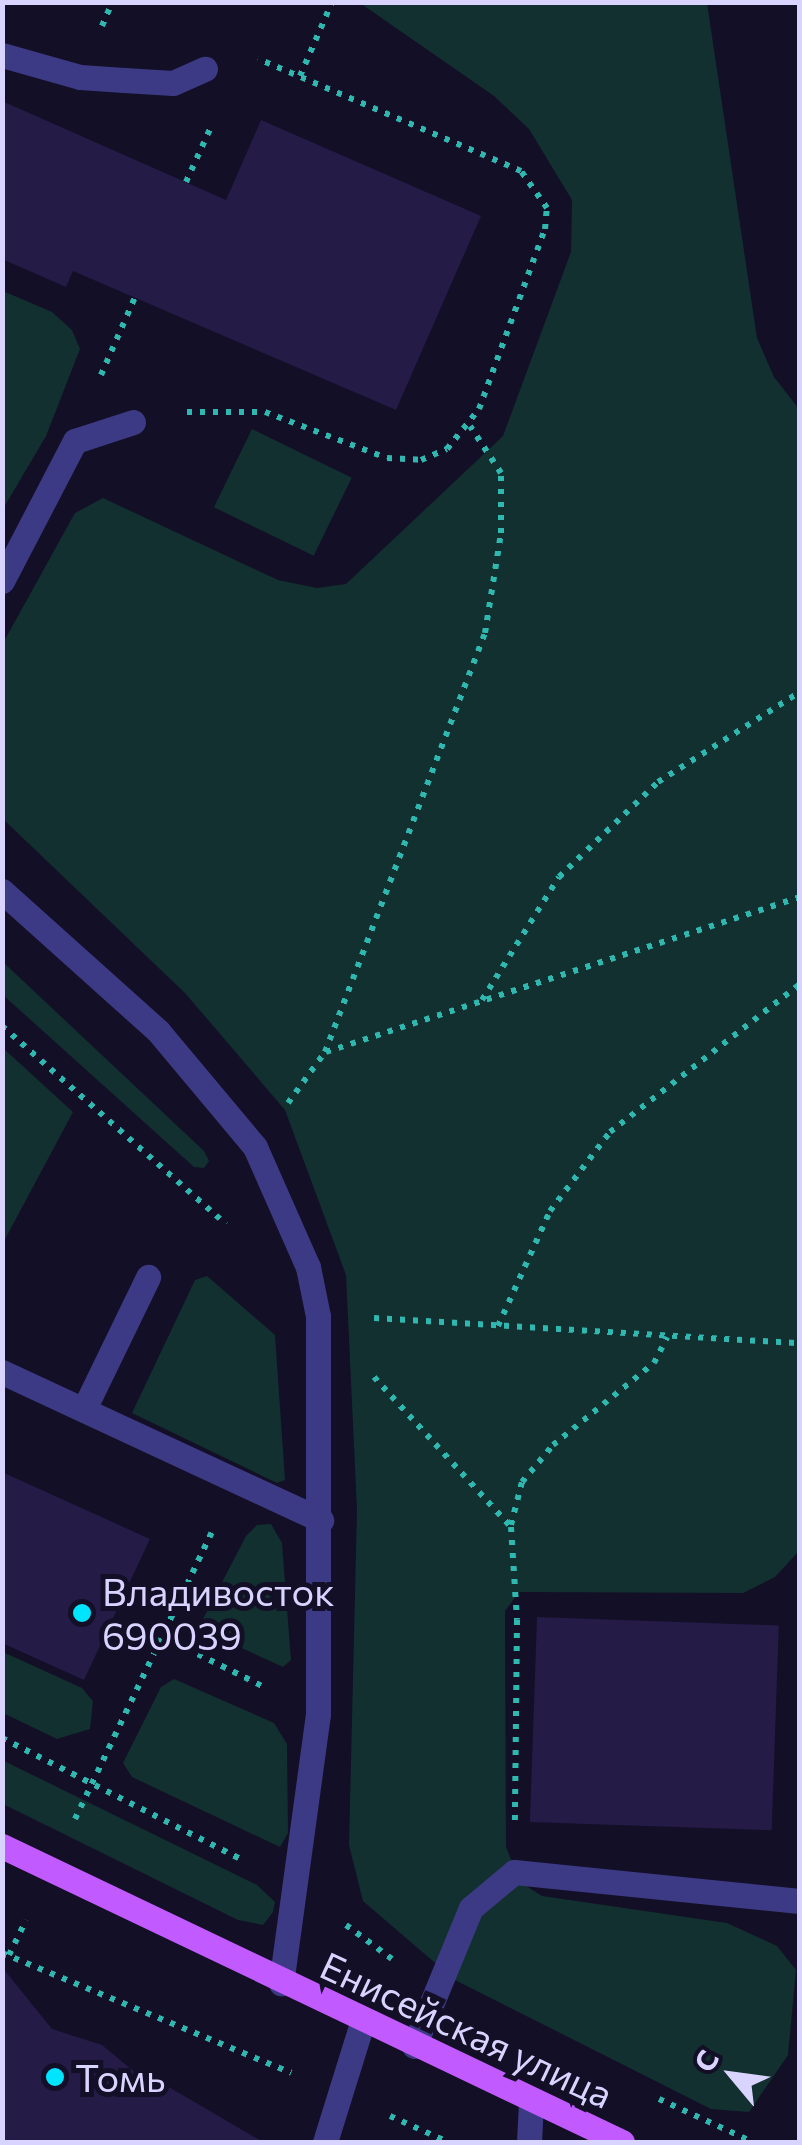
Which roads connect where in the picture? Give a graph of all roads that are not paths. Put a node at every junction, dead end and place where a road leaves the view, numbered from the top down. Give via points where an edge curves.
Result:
1 (2, 55) edge
2 (205, 70) dead end
3 (133, 422) road end
4 (2, 581) edge
5 (2, 891) edge
6 (148, 1277) dead end
7 (2, 1372) edge
8 (84, 1409) junction
9 (321, 1520) junction
10 (2, 1846) edge
11 (800, 1900) edge
12 (281, 1983) junction
13 (362, 2020) junction
14 (414, 2046) junction
15 (532, 2102) junction
16 (325, 2142) edge
17 (529, 2142) edge
18 (622, 2142) edge

1 - 2 street via 80,77 173,83
3 - 4 street via 75,442
5 - 9 street, Енисейская улица via 158,1031 256,1147 308,1268 318,1316
6 - 8 street
7 - 8 street
8 - 9 street
9 - 12 street, Енисейская улица via 318,1714
10 - 12 main road, Енисейская улица
11 - 14 street via 514,1872 471,1908
12 - 13 main road, Енисейская улица
13 - 14 main road, Енисейская улица
13 - 16 street
14 - 15 main road, Енисейская улица
15 - 17 street
15 - 18 main road, Енисейская улица

